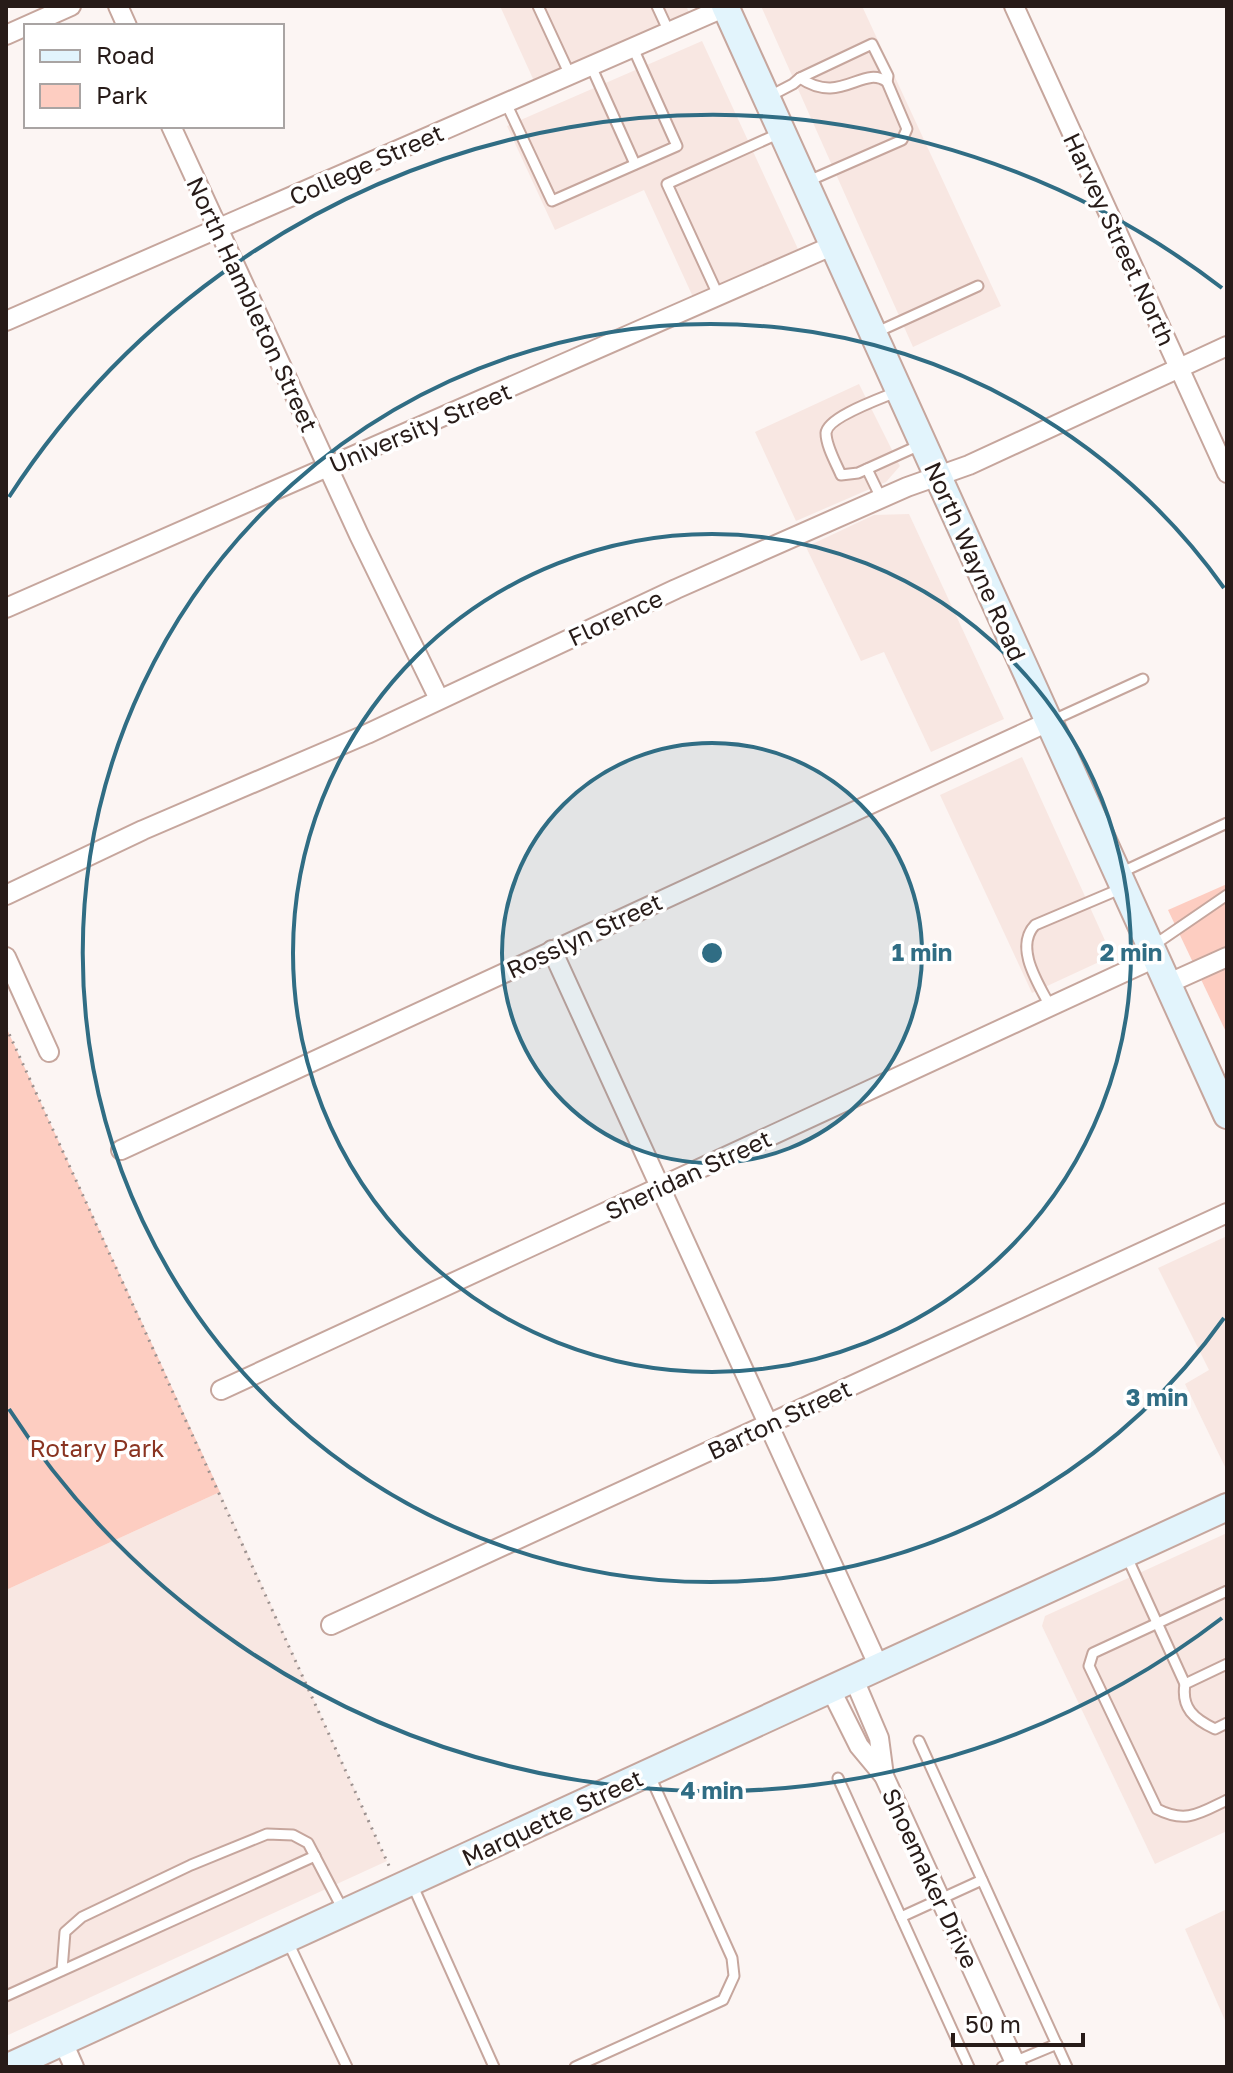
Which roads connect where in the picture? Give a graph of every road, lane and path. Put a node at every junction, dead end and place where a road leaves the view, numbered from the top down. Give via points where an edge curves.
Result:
1 (71, 6) edge
2 (538, 6) edge
3 (657, 6) edge
4 (726, 6) edge
5 (1014, 6) edge
6 (31, 24) edge
7 (669, 32) junction
8 (633, 48) junction
9 (591, 66) junction
10 (570, 75) junction
11 (800, 78) junction
12 (887, 82) junction
13 (767, 97) junction
14 (506, 103) junction
15 (172, 128) edge
16 (783, 131) junction
17 (635, 164) junction
18 (806, 182) junction
19 (218, 228) junction
20 (834, 245) junction
21 (978, 286) dead end
22 (719, 297) junction
23 (6, 321) edge
24 (874, 333) junction
25 (1227, 346) edge
26 (1179, 369) junction
27 (899, 391) junction
28 (923, 444) junction
29 (329, 467) junction
30 (867, 469) junction
31 (1227, 473) edge
32 (938, 476) junction
33 (881, 499) junction
34 (6, 608) edge
35 (1143, 679) dead end
36 (439, 699) junction
37 (1048, 722) junction
38 (1227, 823) edge
39 (1120, 881) junction
40 (6, 895) edge
41 (1227, 895) edge
42 (552, 950) junction
43 (1152, 952) junction
44 (6, 957) edge
45 (1227, 957) edge
46 (1167, 984) junction
47 (1050, 1006) junction
48 (6, 1027) edge
49 (49, 1052) dead end
50 (1227, 1115) edge
51 (121, 1150) dead end
52 (662, 1187) junction
53 (1227, 1213) edge
54 (221, 1390) dead end
55 (769, 1423) junction
56 (1227, 1507) edge
57 (1125, 1553) junction
58 (1227, 1591) edge
59 (1156, 1623) junction
60 (331, 1625) dead end
61 (1227, 1664) edge
62 (879, 1667) junction
63 (842, 1683) junction
64 (1185, 1684) junction
65 (1227, 1723) edge
66 (919, 1741) dead end
67 (648, 1773) junction
68 (838, 1778) dead end
69 (1227, 1800) edge
70 (315, 1856) junction
71 (402, 1878) junction
72 (982, 1880) junction
73 (942, 1898) junction
74 (344, 1913) junction
75 (901, 1917) junction
76 (286, 1939) junction
77 (62, 1970) junction
78 (6, 1996) edge
79 (63, 2042) junction
80 (1057, 2044) junction
81 (1011, 2065) edge
82 (8, 2067) edge
83 (74, 2067) edge
84 (347, 2067) edge
85 (494, 2067) edge
86 (575, 2067) edge
87 (969, 2067) edge
88 (1067, 2067) edge

1 - 6 street
2 - 10 lane
3 - 7 lane
4 - 7 street, College Street
4 - 13 street, North Wayne Road
5 - 26 street, Harvey Street North
7 - 8 street, College Street
8 - 9 street, College Street
8 - 17 lane via 677,146
9 - 10 street, College Street
9 - 17 lane
10 - 14 street, College Street
11 - 12 lane via 834,89 871,77
11 - 12 lane via 872,44
11 - 13 lane
12 - 18 lane via 907,129 905,137
13 - 16 street, North Wayne Road
14 - 17 lane via 552,201
14 - 19 street, College Street
15 - 19 street, North Hambleton Street
16 - 18 street, North Wayne Road
16 - 22 lane via 667,184
18 - 20 street, North Wayne Road
19 - 23 street, College Street
19 - 29 street, North Hambleton Street
20 - 22 street, University Street
20 - 24 street, North Wayne Road
21 - 24 lane
22 - 29 street, University Street
24 - 27 street, North Wayne Road
25 - 26 street, Florence
26 - 31 street, Harvey Street North
26 - 32 street, Florence
27 - 28 street, North Wayne Road
27 - 30 lane via 828,427 841,475
28 - 30 lane
28 - 32 street, North Wayne Road
29 - 34 street, University Street
29 - 36 street, North Hambleton Street
30 - 33 lane
32 - 33 street, Florence
32 - 37 street, North Wayne Road
33 - 36 street, Florence
35 - 37 lane
36 - 40 street, Florence
37 - 39 street, North Wayne Road
37 - 42 street, Rosslyn Street
38 - 39 lane
39 - 43 street, North Wayne Road
39 - 47 lane via 1028,932 1029,960
41 - 43 lane
42 - 51 street, Rosslyn Street
42 - 52 street
43 - 46 street, North Wayne Road
43 - 47 street, Sheridan Street
44 - 49 street
45 - 46 street
46 - 50 street, North Wayne Road
47 - 52 street, Sheridan Street
48 - 71 path
52 - 54 street, Sheridan Street
52 - 55 street
53 - 55 street, Barton Street
55 - 60 street, Barton Street
55 - 62 street
56 - 57 street, Marquette Street
57 - 59 lane
57 - 62 street, Marquette Street
58 - 59 lane
59 - 64 lane
59 - 69 lane via 1093,1653 1089,1666 1157,1809 1172,1817 1193,1816
61 - 64 lane
62 - 63 street, Marquette Street
63 - 67 street, Marquette Street
63 - 73 street, Shoemaker Drive via 859,1746 884,1776
64 - 65 lane via 1183,1695 1194,1719 1215,1729
66 - 72 lane
67 - 71 street, Marquette Street
67 - 86 lane via 732,1958 734,1976 723,2000
68 - 75 lane
70 - 74 lane
70 - 77 lane
70 - 77 lane via 308,1843 293,1835 267,1834 191,1865 82,1917 65,1932
71 - 74 street, Marquette Street
71 - 85 lane
72 - 73 lane
72 - 80 lane
73 - 75 lane
73 - 81 street, Shoemaker Drive
74 - 76 street, Marquette Street
75 - 87 lane
76 - 79 street, Marquette Street
76 - 84 lane
77 - 78 lane
79 - 82 street, Marquette Street
79 - 83 street
80 - 81 lane
80 - 88 lane

